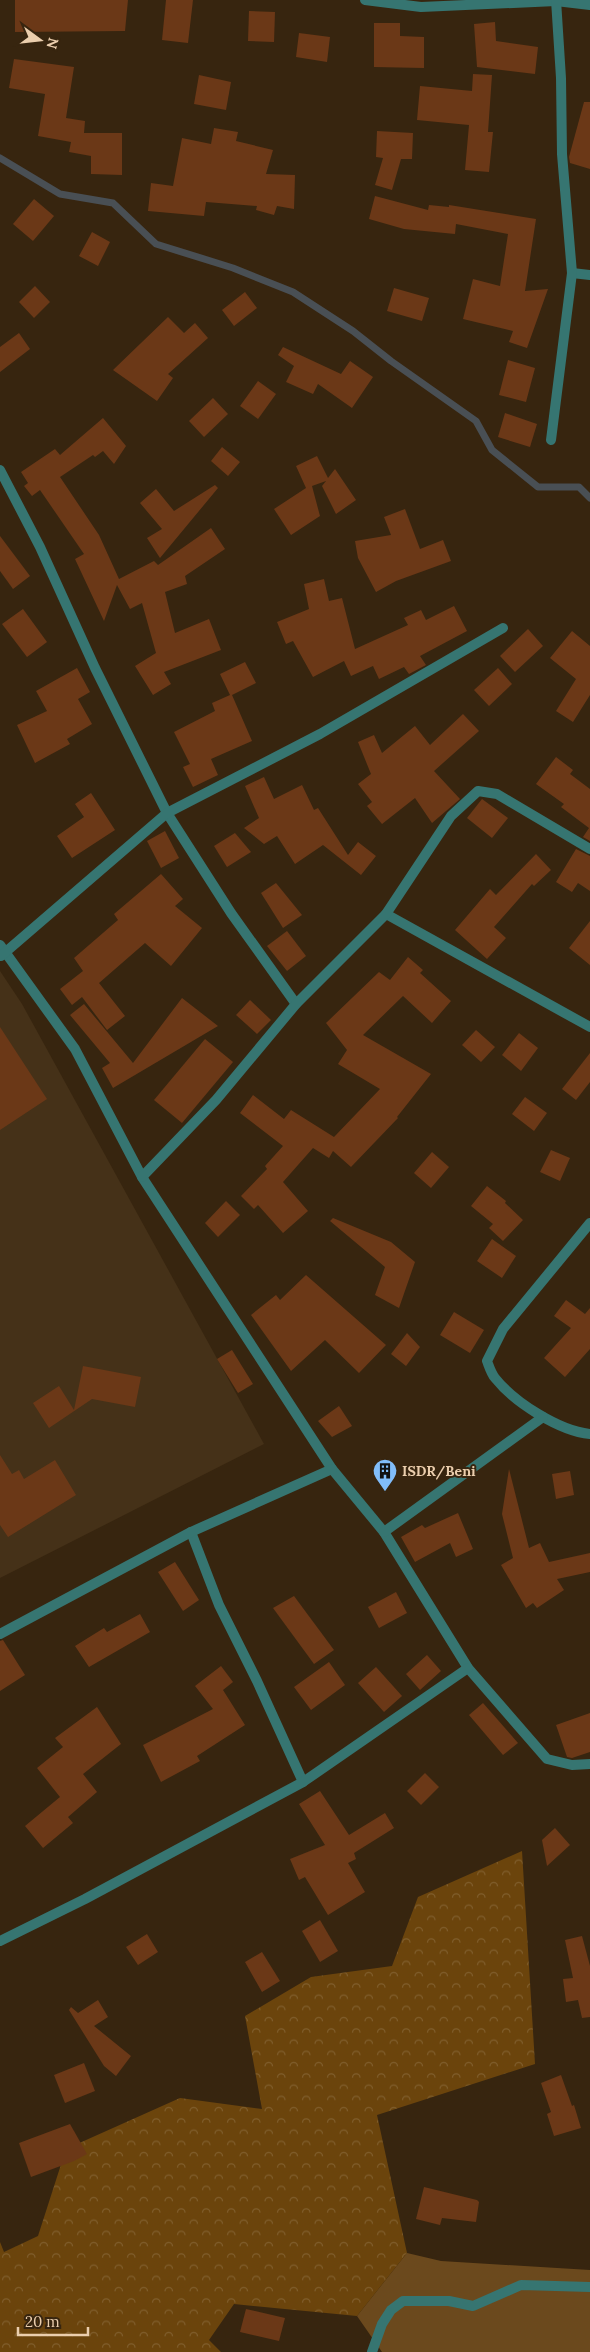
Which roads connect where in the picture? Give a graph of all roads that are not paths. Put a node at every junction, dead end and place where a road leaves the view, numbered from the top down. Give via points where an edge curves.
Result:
1 (365, 0) edge
2 (556, 1) edge
3 (590, 5) edge
4 (572, 273) junction
5 (590, 275) edge
6 (551, 440) dead end
7 (0, 470) edge
8 (503, 628) dead end
9 (167, 813) junction
10 (590, 849) edge
11 (386, 914) junction
12 (2, 951) edge
13 (296, 1004) junction
14 (590, 1027) edge
15 (142, 1177) junction
16 (590, 1223) edge
17 (544, 1417) junction
18 (590, 1434) edge
19 (332, 1469) junction
20 (191, 1532) junction
21 (384, 1532) junction
22 (0, 1634) edge
23 (468, 1668) junction
24 (590, 1764) edge
25 (303, 1782) junction
26 (0, 1941) edge
27 (590, 2287) edge
28 (372, 2352) edge

1 - 2 street via 421,7
2 - 3 street
2 - 4 street via 562,154
4 - 5 street
4 - 6 street
7 - 9 street
8 - 9 street via 320,734
9 - 12 street
9 - 13 street via 231,913
10 - 11 street via 496,794 478,791 451,816
11 - 13 street
11 - 14 street
12 - 15 street via 75,1049
13 - 15 street via 216,1100
15 - 19 street
16 - 17 street via 503,1329 487,1361 493,1377
17 - 18 street via 578,1433
17 - 21 street
19 - 20 street
19 - 21 street
20 - 22 street
20 - 25 street via 219,1606
21 - 23 street
23 - 24 street via 547,1759 572,1765
23 - 25 street
25 - 26 street
27 - 28 street via 521,2285 473,2306 449,2301 403,2301 391,2310 382,2324

